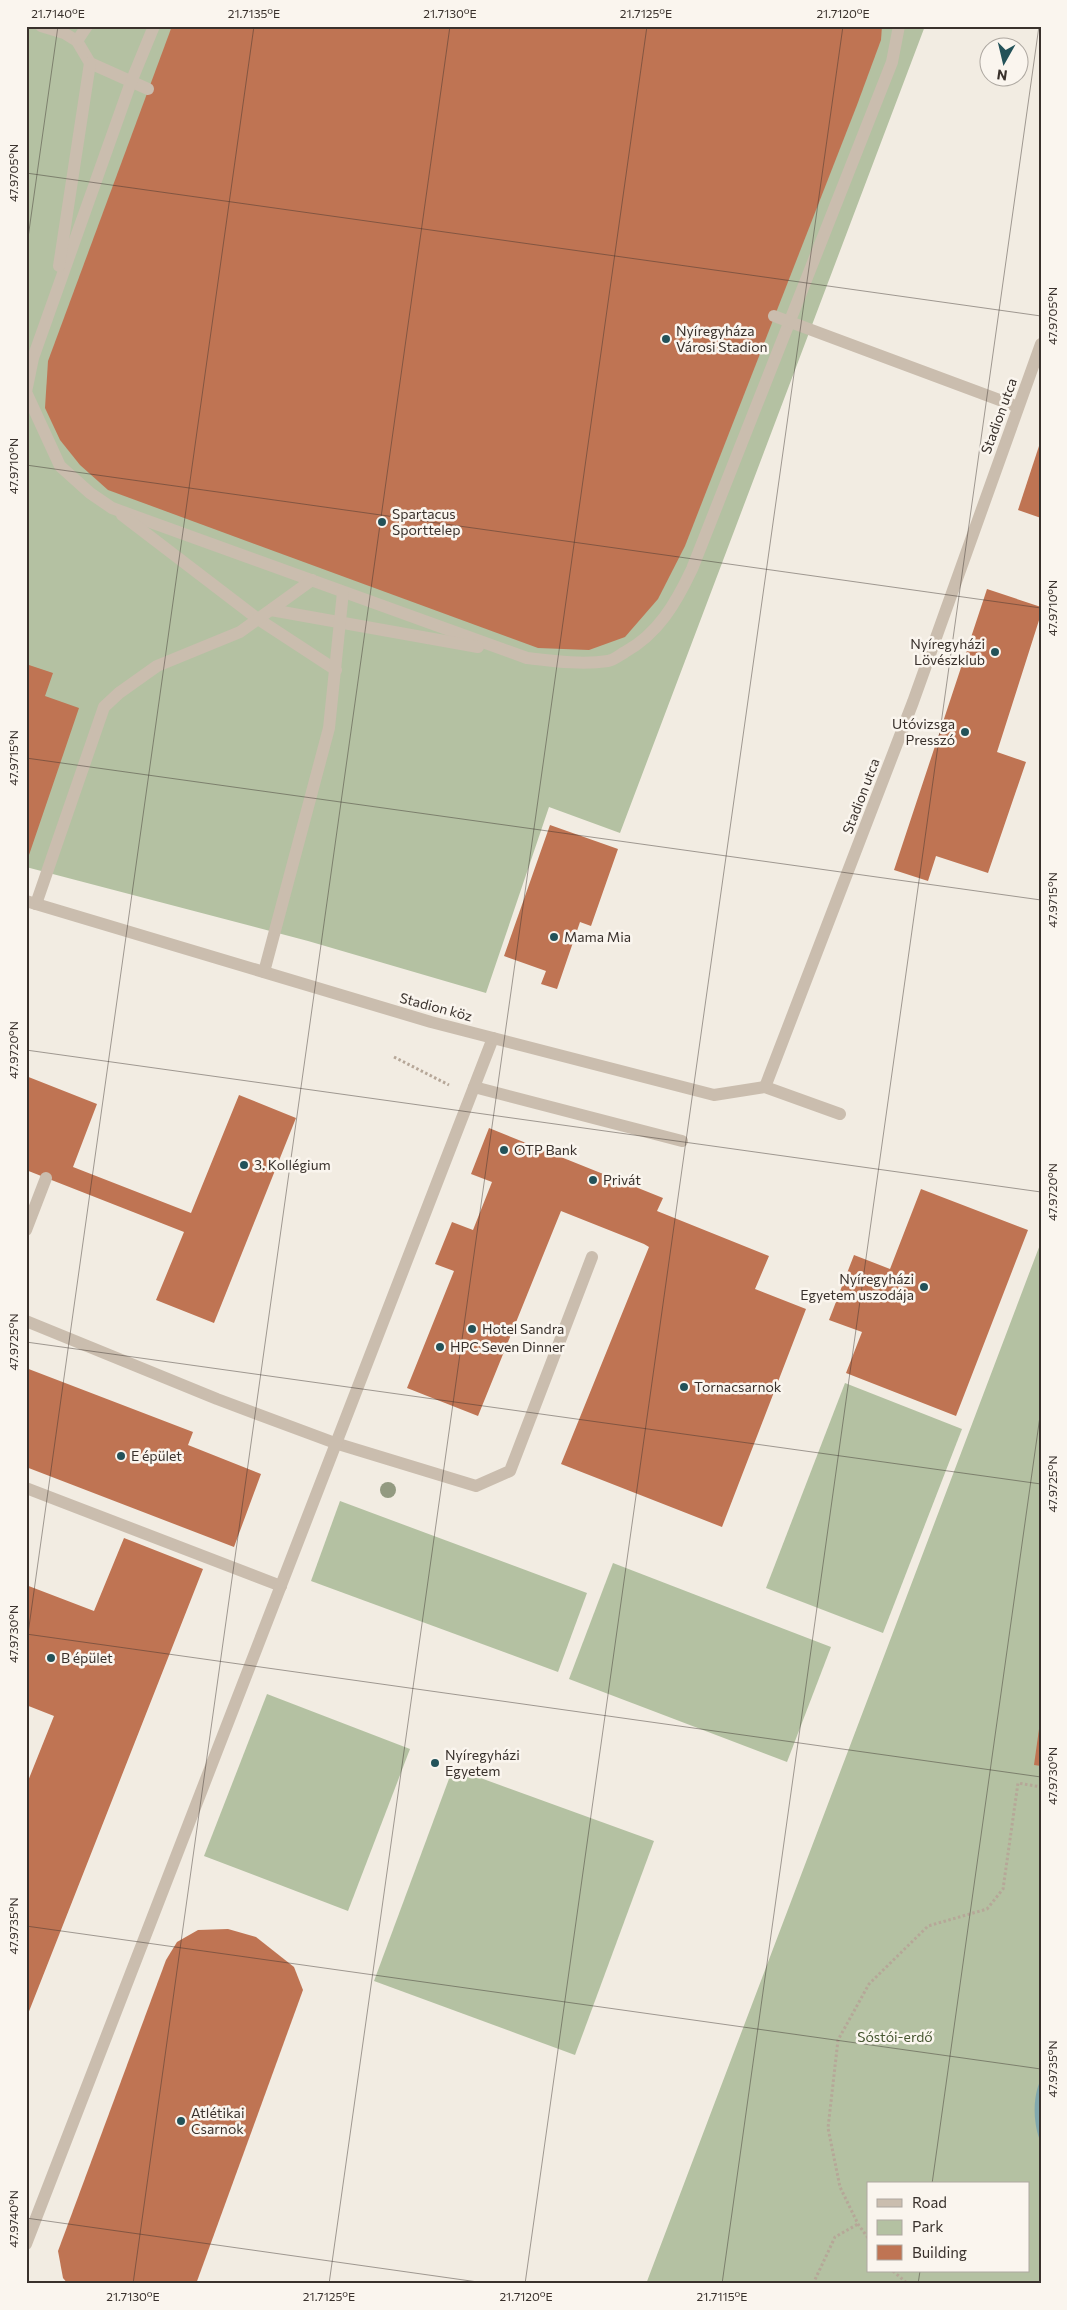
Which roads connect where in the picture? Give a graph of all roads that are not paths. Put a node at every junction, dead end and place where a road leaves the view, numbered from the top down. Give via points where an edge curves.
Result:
1 (41, 26) edge
2 (87, 26) edge
3 (154, 26) edge
4 (899, 26) edge
5 (77, 41) junction
6 (90, 63) junction
7 (131, 82) junction
8 (148, 89) dead end
9 (55, 293) junction
10 (774, 316) dead end
11 (788, 321) junction
12 (1041, 344) edge
13 (1018, 407) junction
14 (112, 508) junction
15 (312, 580) junction
16 (343, 592) junction
17 (271, 610) junction
18 (258, 620) junction
19 (512, 653) junction
20 (336, 670) junction
21 (31, 902) edge
22 (264, 972) junction
23 (494, 1038) junction
24 (765, 1088) junction
25 (473, 1091) junction
26 (840, 1114) dead end
27 (682, 1141) dead end
28 (46, 1178) dead end
29 (26, 1230) edge
30 (592, 1257) dead end
31 (26, 1320) edge
32 (335, 1443) junction
33 (26, 1488) edge
34 (281, 1586) junction
35 (26, 2244) edge

1 - 5 street
2 - 5 street
3 - 7 street
4 - 11 street via 892,62
5 - 6 street
6 - 7 street
6 - 9 street
7 - 8 street
7 - 9 street
9 - 14 street via 33,358 26,392 60,466
10 - 11 street
11 - 13 street
11 - 19 street via 692,569 678,600 661,622 641,643 610,661 570,662 527,658
12 - 13 street, Stadion utca
13 - 24 street, Stadion utca via 913,702
14 - 15 street
14 - 18 street
15 - 16 street
15 - 17 street
16 - 19 street
16 - 20 street
17 - 18 street
17 - 19 street
18 - 20 street
18 - 21 street via 240,632 157,666 104,706
20 - 22 street via 329,728
21 - 22 street, Stadion köz
22 - 23 street, Stadion köz
23 - 24 street, Stadion köz via 714,1095
23 - 25 street
24 - 26 street, Stadion köz
25 - 27 street
25 - 32 street
28 - 29 street
30 - 32 street via 510,1470 476,1486
31 - 32 street via 217,1399
32 - 34 street
33 - 34 street
34 - 35 street

